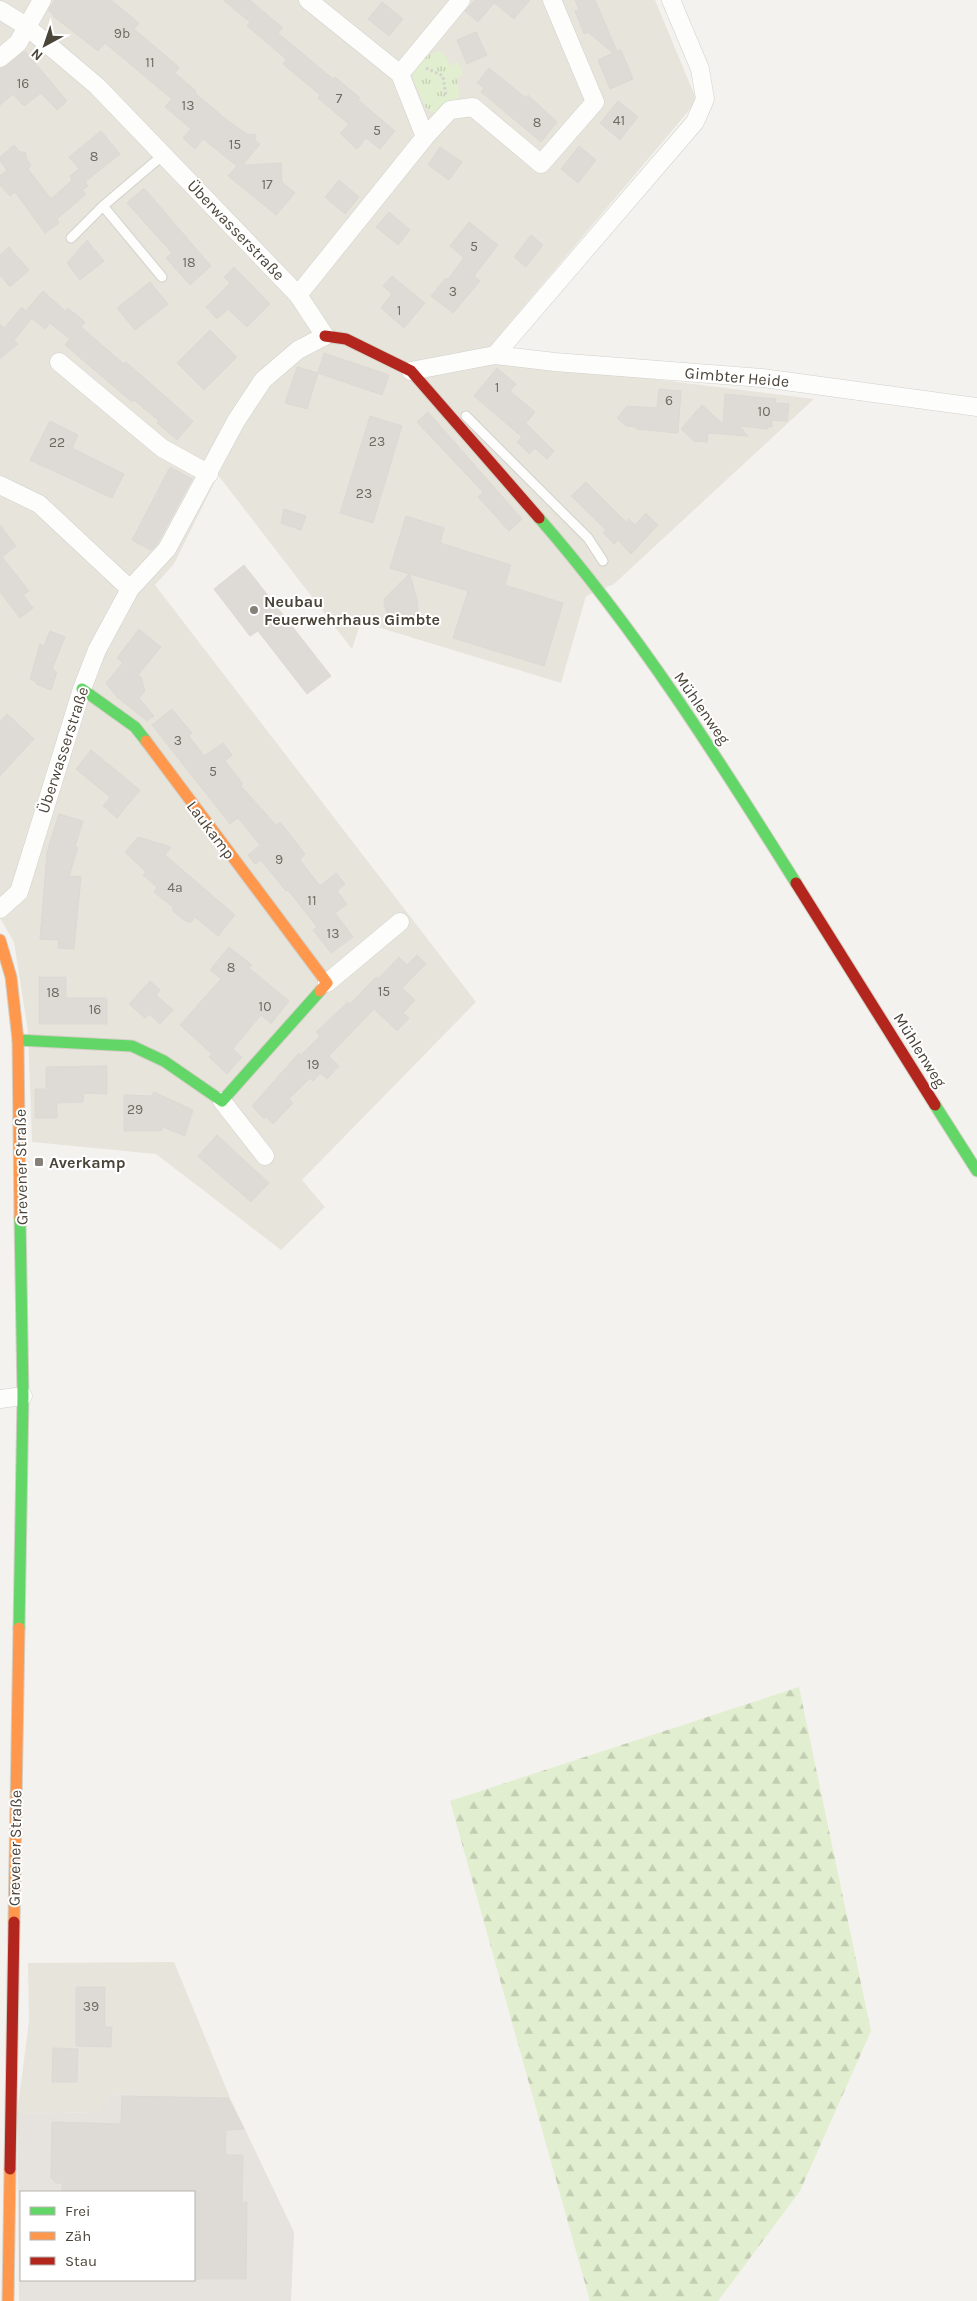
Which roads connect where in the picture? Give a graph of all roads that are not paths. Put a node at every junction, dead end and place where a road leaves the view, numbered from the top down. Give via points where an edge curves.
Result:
1 (42, 0) edge
2 (308, 0) edge
3 (461, 0) edge
4 (552, 0) edge
5 (671, 0) edge
6 (0, 10) edge
7 (26, 26) junction
8 (0, 58) edge
9 (400, 74) junction
10 (425, 137) junction
11 (163, 155) junction
12 (103, 206) junction
13 (71, 238) dead end
14 (162, 277) dead end
15 (298, 295) junction
16 (325, 336) junction
17 (495, 355) junction
18 (58, 362) dead end
19 (411, 371) junction
20 (428, 392) junction
21 (444, 394) dead end
22 (977, 407) edge
23 (458, 408) dead end
24 (209, 474) junction
25 (0, 484) edge
26 (602, 561) dead end
27 (130, 589) junction
28 (82, 689) junction
29 (0, 909) edge
30 (400, 922) dead end
31 (0, 940) edge
32 (327, 983) junction
33 (18, 1040) junction
34 (222, 1101) junction
35 (265, 1156) dead end
36 (977, 1172) edge
37 (23, 1396) junction
38 (0, 1399) edge
39 (8, 2301) edge

1 - 7 street
2 - 9 street
3 - 9 street
4 - 10 street via 595,102 541,164 473,107 450,110
5 - 17 street via 700,69 705,99 695,122
6 - 7 street, Überwasserstraße
7 - 8 street via 18,43
7 - 11 street, Überwasserstraße via 98,86
9 - 10 street
10 - 15 street
11 - 12 lane
11 - 15 street, Überwasserstraße
12 - 13 lane
12 - 14 lane
15 - 16 street, Überwasserstraße
16 - 19 street, Mühlenweg via 346,339
16 - 24 street, Überwasserstraße via 298,350 263,380 236,421
17 - 19 street, Gimbter Heide
17 - 22 street, Gimbter Heide via 762,378
18 - 24 street via 162,448
19 - 20 street, Mühlenweg
20 - 21 lane
20 - 36 street, Mühlenweg via 603,595 712,749
23 - 26 lane via 588,538
24 - 27 street, Überwasserstraße via 167,549
25 - 27 street via 38,504
27 - 28 street, Überwasserstraße via 97,650
28 - 29 street, Überwasserstraße via 19,892
28 - 32 street, Laukamp via 135,727
30 - 32 street
31 - 33 street, Grevener Straße via 13,988
32 - 34 street
33 - 34 street via 132,1046 164,1061
33 - 37 street, Grevener Straße
34 - 35 street
37 - 38 street
37 - 39 street, Grevener Straße

